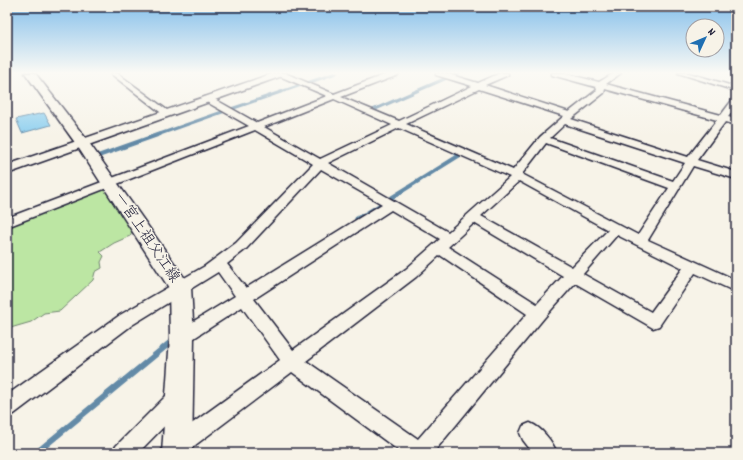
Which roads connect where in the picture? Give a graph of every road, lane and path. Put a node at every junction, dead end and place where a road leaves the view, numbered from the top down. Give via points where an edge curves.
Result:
1 (46, 94) edge
2 (143, 94) edge
3 (221, 94) edge
4 (330, 94) edge
5 (337, 94) edge
6 (462, 94) edge
7 (503, 94) edge
8 (595, 94) edge
9 (635, 94) edge
10 (333, 96) junction
11 (208, 99) junction
12 (736, 101) edge
13 (168, 113) junction
14 (566, 117) junction
15 (723, 118) junction
16 (736, 122) edge
17 (399, 125) junction
18 (256, 126) junction
19 (543, 139) junction
20 (82, 143) junction
21 (691, 161) junction
22 (320, 163) junction
23 (7, 170) edge
24 (515, 176) junction
25 (736, 176) edge
26 (109, 183) junction
27 (675, 186) junction
28 (391, 204) junction
29 (473, 216) junction
30 (7, 223) edge
31 (615, 230) junction
32 (640, 242) junction
33 (444, 243) junction
34 (219, 263) junction
35 (692, 266) junction
36 (573, 274) junction
37 (736, 286) edge
38 (180, 287) junction
39 (245, 296) junction
40 (538, 313) junction
41 (182, 337) junction
42 (291, 361) junction
43 (180, 397) junction
44 (7, 407) edge
45 (530, 434) dead end
46 (177, 450) edge
47 (123, 453) edge
48 (420, 453) edge
49 (546, 453) edge

1 - 20 main road, 一宮上祖父江線
2 - 13 street
3 - 11 street
4 - 10 street
5 - 10 street
6 - 17 street
7 - 14 street
8 - 14 street
9 - 15 street
10 - 17 street
10 - 18 street
11 - 13 street
11 - 18 street
12 - 15 street
13 - 20 street
14 - 19 street
14 - 21 street
15 - 16 street
15 - 21 street
17 - 22 street
17 - 24 street
18 - 22 street
18 - 26 street
19 - 24 street
19 - 27 street
20 - 23 street
20 - 26 main road, 一宮上祖父江線
21 - 25 street
21 - 27 street
22 - 28 street
22 - 34 street via 241,246
24 - 29 street via 516,178
24 - 31 street via 566,201
26 - 30 street
26 - 38 main road, 一宮上祖父江線
27 - 32 street
28 - 33 street
28 - 39 street
29 - 33 street
29 - 36 street
31 - 32 street
31 - 36 street
32 - 35 street
33 - 40 street
33 - 42 street via 411,273
34 - 38 street
34 - 39 street
35 - 36 street via 653,321
35 - 37 street
36 - 40 street
38 - 41 main road, 一宮上祖父江線
38 - 44 street via 126,320
39 - 41 street
39 - 42 street
40 - 48 street
41 - 43 main road, 一宮上祖父江線
42 - 46 street
42 - 48 street
43 - 46 main road, 一宮上祖父江線
43 - 47 street
45 - 49 street

